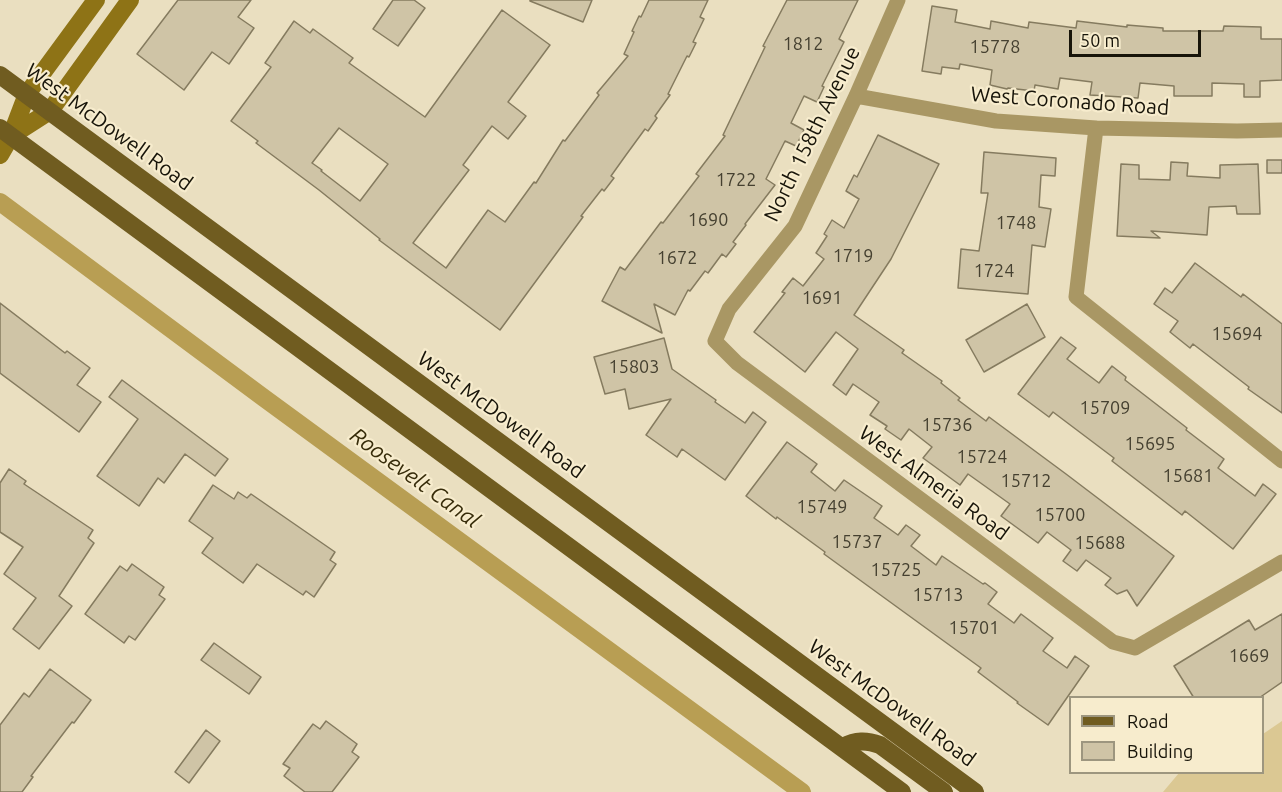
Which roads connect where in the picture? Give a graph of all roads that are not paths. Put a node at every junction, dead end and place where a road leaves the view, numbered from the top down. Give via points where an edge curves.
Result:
1 (96, 0) edge
2 (130, 0) edge
3 (898, 0) edge
4 (0, 75) edge
5 (27, 94) junction
6 (856, 96) junction
7 (50, 111) junction
8 (1096, 128) junction
9 (1282, 130) edge
10 (5, 132) edge
11 (0, 155) edge
12 (715, 341) joint
13 (1282, 461) edge
14 (1282, 562) edge
15 (843, 747) junction
16 (902, 792) edge
17 (944, 792) edge
18 (975, 792) edge

1 - 5 street
2 - 7 street
3 - 6 street, North 158th Avenue
4 - 5 main road, West McDowell Road
5 - 7 main road, West McDowell Road
5 - 10 street
6 - 8 street, West Coronado Road via 996,121
6 - 12 street, North 158th Avenue via 795,226 729,309
7 - 10 street
7 - 18 main road, West McDowell Road
8 - 9 street, West Coronado Road
8 - 13 street via 1076,297
10 - 11 street
10 - 15 main road
12 - 14 street, West Almeria Road via 737,363 1113,642 1135,648
15 - 16 main road
15 - 17 main road via 861,740 872,741

